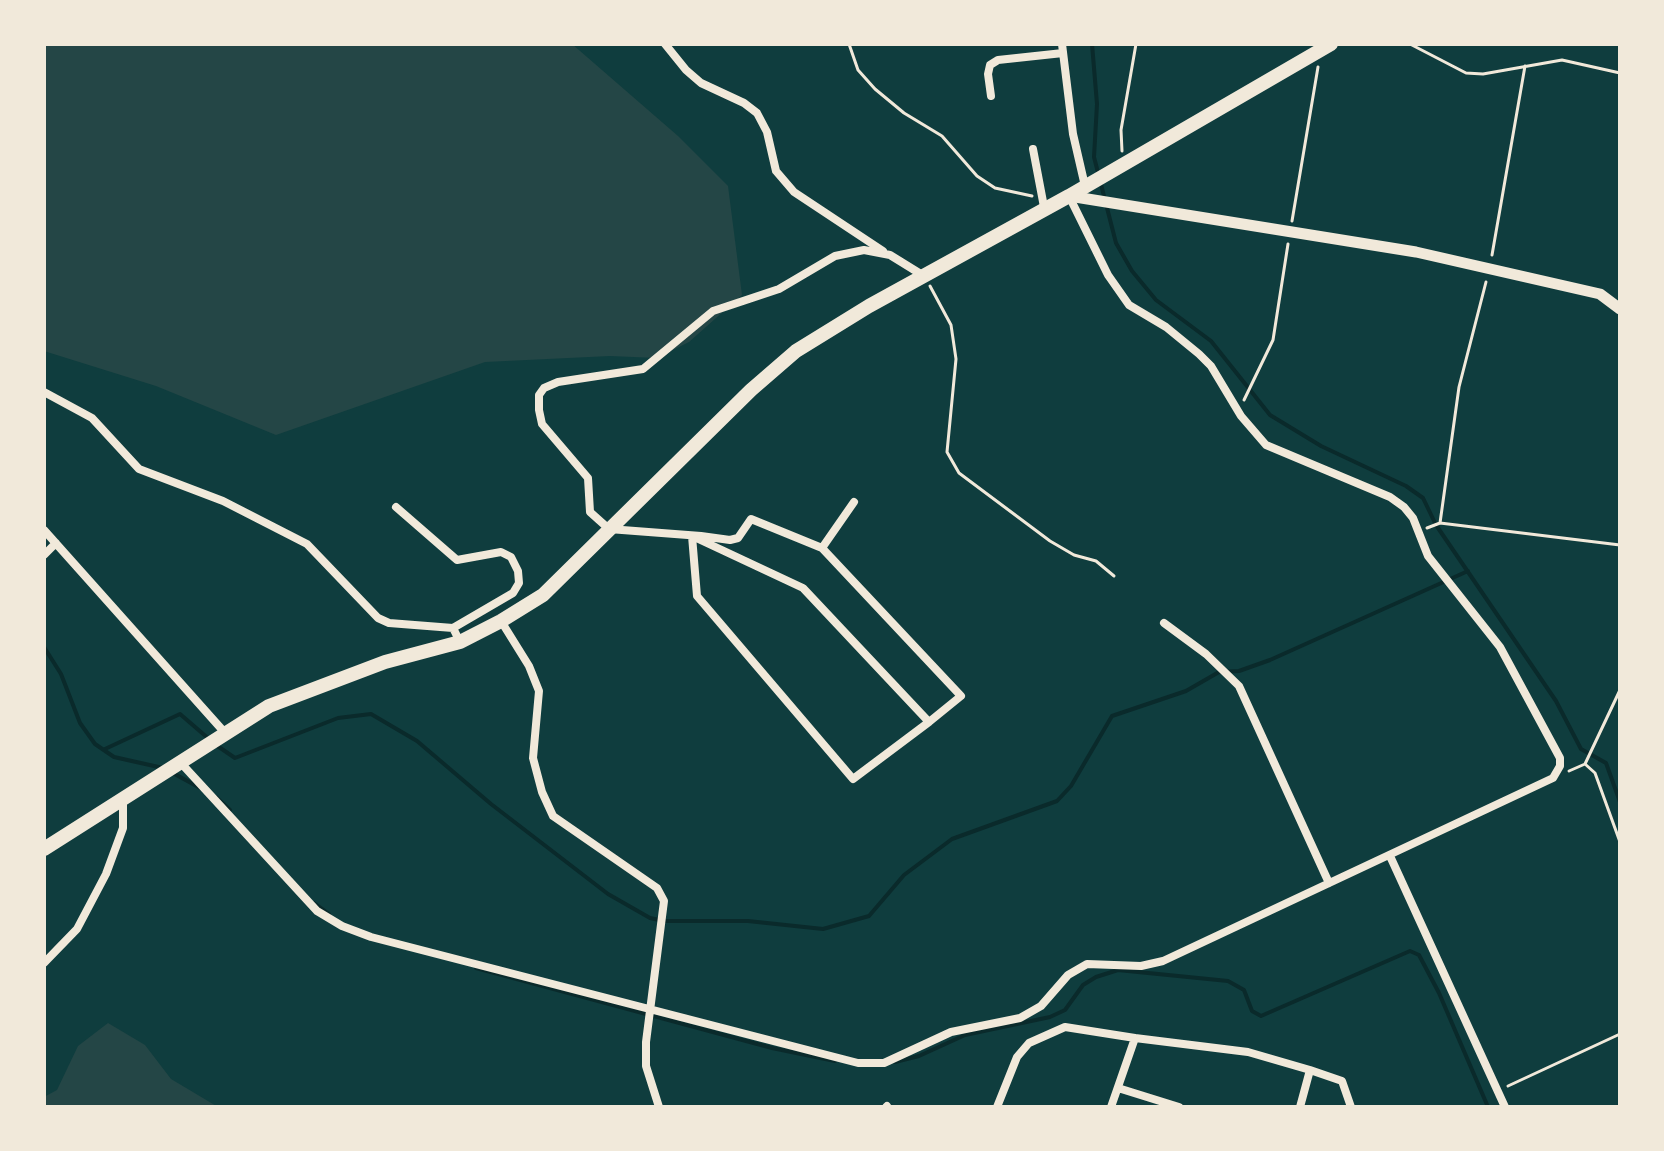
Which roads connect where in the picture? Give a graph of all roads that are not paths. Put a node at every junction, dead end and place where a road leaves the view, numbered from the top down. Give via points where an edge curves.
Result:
1 (665, 44) edge
2 (1325, 46) edge
3 (1063, 48) edge
4 (991, 96) dead end
5 (1033, 149) dead end
6 (1085, 186) junction
7 (1069, 196) junction
8 (1042, 202) junction
9 (890, 255) junction
10 (924, 277) junction
11 (1620, 309) edge
12 (44, 392) edge
13 (854, 502) dead end
14 (396, 507) dead end
15 (609, 529) junction
16 (44, 530) edge
17 (692, 536) junction
18 (56, 543) junction
19 (822, 548) junction
20 (44, 555) edge
21 (501, 621) junction
22 (1164, 623) dead end
23 (456, 635) junction
24 (929, 722) junction
25 (226, 734) junction
26 (180, 762) junction
27 (123, 799) junction
28 (44, 849) edge
29 (1390, 856) junction
30 (1329, 883) junction
31 (44, 963) edge
32 (650, 1010) junction
33 (1135, 1038) junction
34 (1310, 1070) junction
35 (1118, 1088) junction
36 (659, 1107) edge
37 (997, 1107) edge
38 (1111, 1107) edge
39 (1179, 1107) edge
40 (1300, 1107) edge
41 (1351, 1107) edge
42 (1505, 1107) edge

1 - 9 street via 701,83 757,113 776,171 794,192
2 - 6 main road
3 - 4 street via 990,65
3 - 6 street
5 - 8 street
6 - 7 main road
7 - 8 main road
7 - 11 street via 1400,249 1600,294
7 - 29 street via 1129,305 1166,327 1211,366 1266,445 1390,497 1413,518 1428,556 1487,629 1560,758 1553,778
8 - 10 main road
9 - 10 street
9 - 15 street via 864,250 835,256 779,289 713,311 643,369 544,388 539,395 542,424 588,478 590,512
10 - 15 main road via 796,351
12 - 23 street via 92,418 139,469 223,501 307,544 378,618
13 - 19 street
14 - 23 street via 457,560 501,552 511,557 518,571 513,593
15 - 17 street
15 - 21 main road via 543,595
16 - 18 street
17 - 19 street via 738,538 751,519
17 - 24 street via 803,588
17 - 24 street via 697,596 853,779
18 - 20 street
18 - 25 street
19 - 24 street via 961,696
21 - 23 main road
21 - 32 street via 539,691 533,758 553,816 657,888 664,901
22 - 30 street via 1239,686
23 - 25 main road via 269,706
25 - 26 main road
26 - 27 main road
26 - 32 street via 317,911 342,926
27 - 28 main road
27 - 31 street via 123,828 106,874 77,929
29 - 30 street
29 - 42 street
30 - 32 street via 1163,961 1141,966 1087,964 1020,1018 951,1032 884,1063 858,1063
32 - 36 street via 646,1066
33 - 34 street via 1248,1052
33 - 35 street
33 - 37 street via 1065,1027 1029,1043 1017,1057
34 - 40 street
34 - 41 street via 1342,1081
35 - 38 street
35 - 39 street

